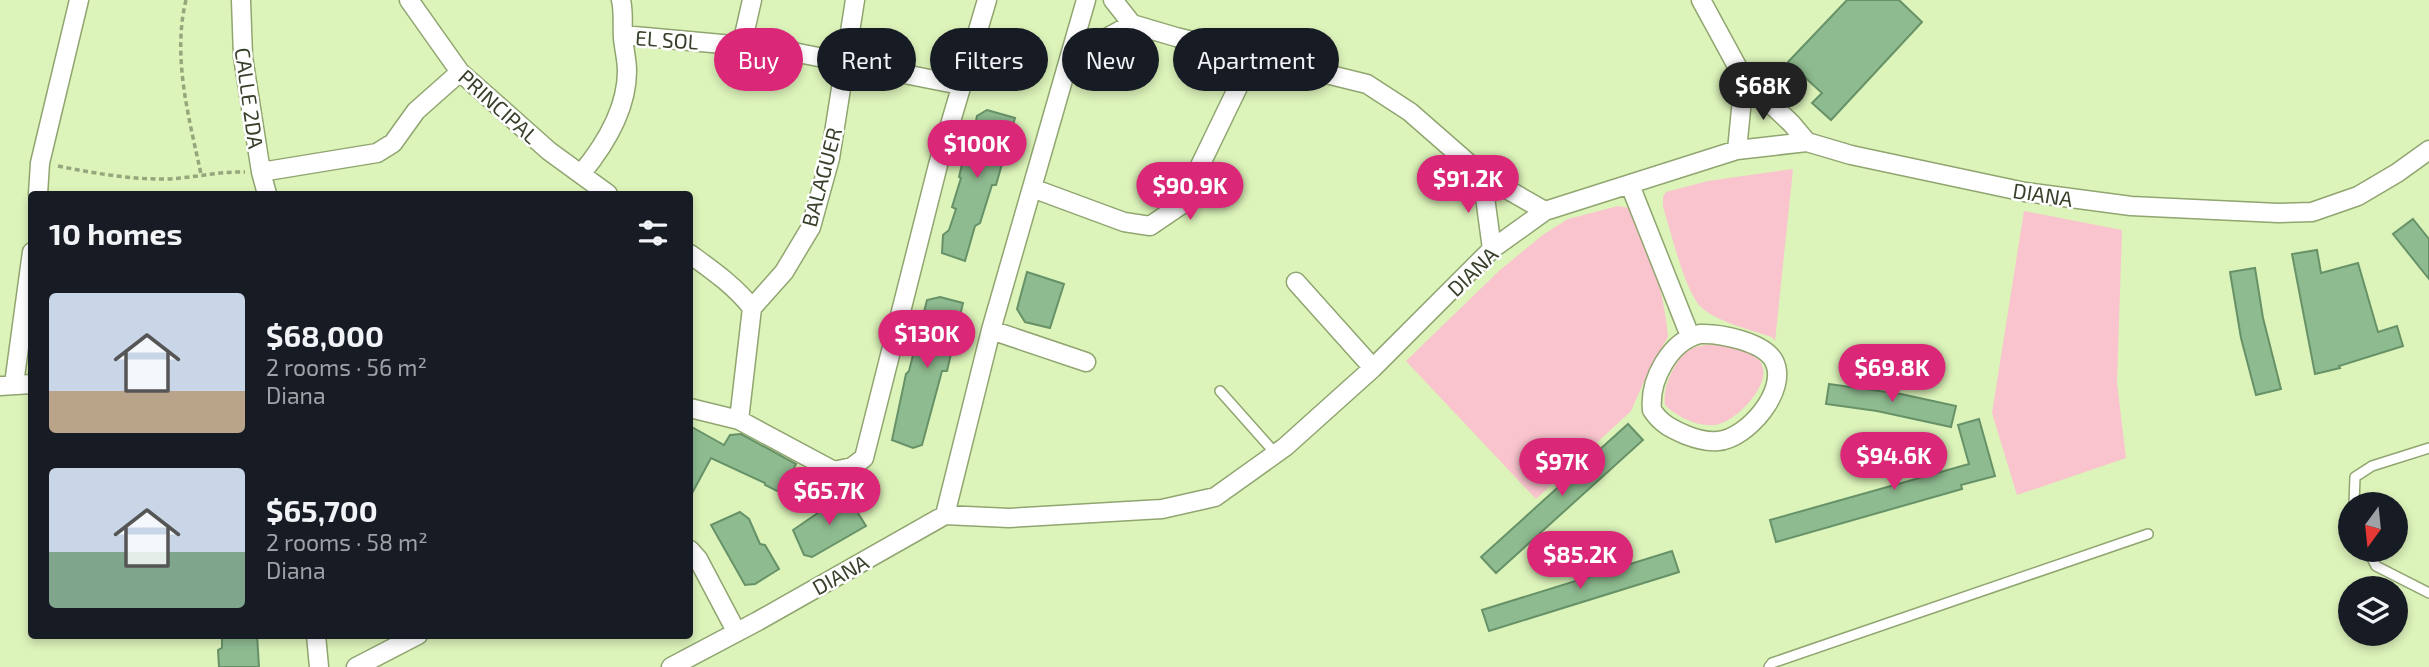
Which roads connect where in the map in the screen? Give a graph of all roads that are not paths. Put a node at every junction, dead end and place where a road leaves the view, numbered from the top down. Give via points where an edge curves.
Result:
1 (79, 0) edge
2 (241, 0) edge
3 (410, 0) edge
4 (621, 0) edge
5 (752, 0) edge
6 (855, 0) edge
7 (987, 0) edge
8 (1086, 0) edge
9 (1113, 0) edge
10 (1701, 0) edge
11 (1132, 24) junction
12 (746, 28) edge
13 (851, 28) edge
14 (978, 28) edge
15 (1078, 28) edge
16 (1125, 28) edge
17 (623, 35) junction
18 (1173, 35) edge
19 (714, 42) edge
20 (460, 72) junction
21 (1339, 77) edge
22 (1744, 79) junction
23 (1062, 85) edge
24 (841, 91) edge
25 (958, 91) edge
26 (1236, 91) edge
27 (1807, 142) junction
28 (1737, 150) junction
29 (2429, 150) edge
30 (261, 172) junction
31 (581, 174) junction
32 (1482, 176) junction
33 (1630, 185) junction
34 (1032, 188) junction
35 (38, 191) edge
36 (266, 191) edge
37 (604, 191) edge
38 (1545, 211) junction
39 (1492, 249) junction
40 (693, 256) edge
41 (1296, 282) dead end
42 (28, 283) edge
43 (752, 308) junction
44 (991, 330) junction
45 (1690, 336) junction
46 (1086, 362) dead end
47 (1373, 368) junction
48 (15, 385) edge
49 (1220, 391) dead end
50 (693, 409) edge
51 (739, 420) junction
52 (2429, 448) edge
53 (1276, 454) junction
54 (2354, 492) edge
55 (946, 515) junction
56 (2148, 534) dead end
57 (693, 553) edge
58 (2374, 562) edge
59 (2429, 593) edge
60 (736, 632) junction
61 (316, 639) edge
62 (410, 639) edge
63 (319, 667) edge
64 (356, 667) edge
65 (671, 667) edge
66 (1769, 667) edge

1 - 35 street via 40,163
2 - 30 street, CALLE 2DA via 243,57
3 - 20 street, PRINCIPAL
4 - 17 street
5 - 12 street
6 - 13 street, BALAGUER
7 - 14 street
8 - 15 street
9 - 11 street
10 - 22 street
11 - 16 street
11 - 18 street
17 - 19 street, EL SOL
17 - 31 street via 627,71 620,113
20 - 30 street via 416,111 393,143 377,153
20 - 31 street, PRINCIPAL
21 - 32 street via 1367,84 1410,112
22 - 27 street
22 - 28 street
23 - 34 street
24 - 43 street, BALAGUER via 830,159 811,226 784,272
25 - 51 street via 864,458 834,471
26 - 34 street via 1181,205 1150,226 1124,222
27 - 28 street, DIANA
27 - 29 street, DIANA via 2025,192 2131,206 2278,213 2312,212 2358,196
28 - 33 street, DIANA
30 - 36 street, CALLE 2DA
31 - 37 street, PRINCIPAL
32 - 38 street
32 - 39 street
33 - 38 street, DIANA
33 - 45 street
34 - 44 street
38 - 39 street, DIANA
39 - 47 street, DIANA
40 - 43 street
41 - 47 street
42 - 48 street
43 - 51 street
44 - 46 street
44 - 55 street
45 - 45 street via 1664,362 1654,387 1652,410 1665,426 1684,434 1706,441 1727,439 1745,430 1764,410 1777,369 1763,349 1745,342 1711,334
47 - 53 street, DIANA
49 - 53 lane
50 - 51 street
52 - 54 lane via 2372,466 2354,477
53 - 55 street, DIANA via 1215,497 1162,509 1009,518
55 - 60 street, DIANA
56 - 66 lane
57 - 60 street
58 - 59 lane
60 - 65 street, DIANA
61 - 63 street
62 - 64 street

